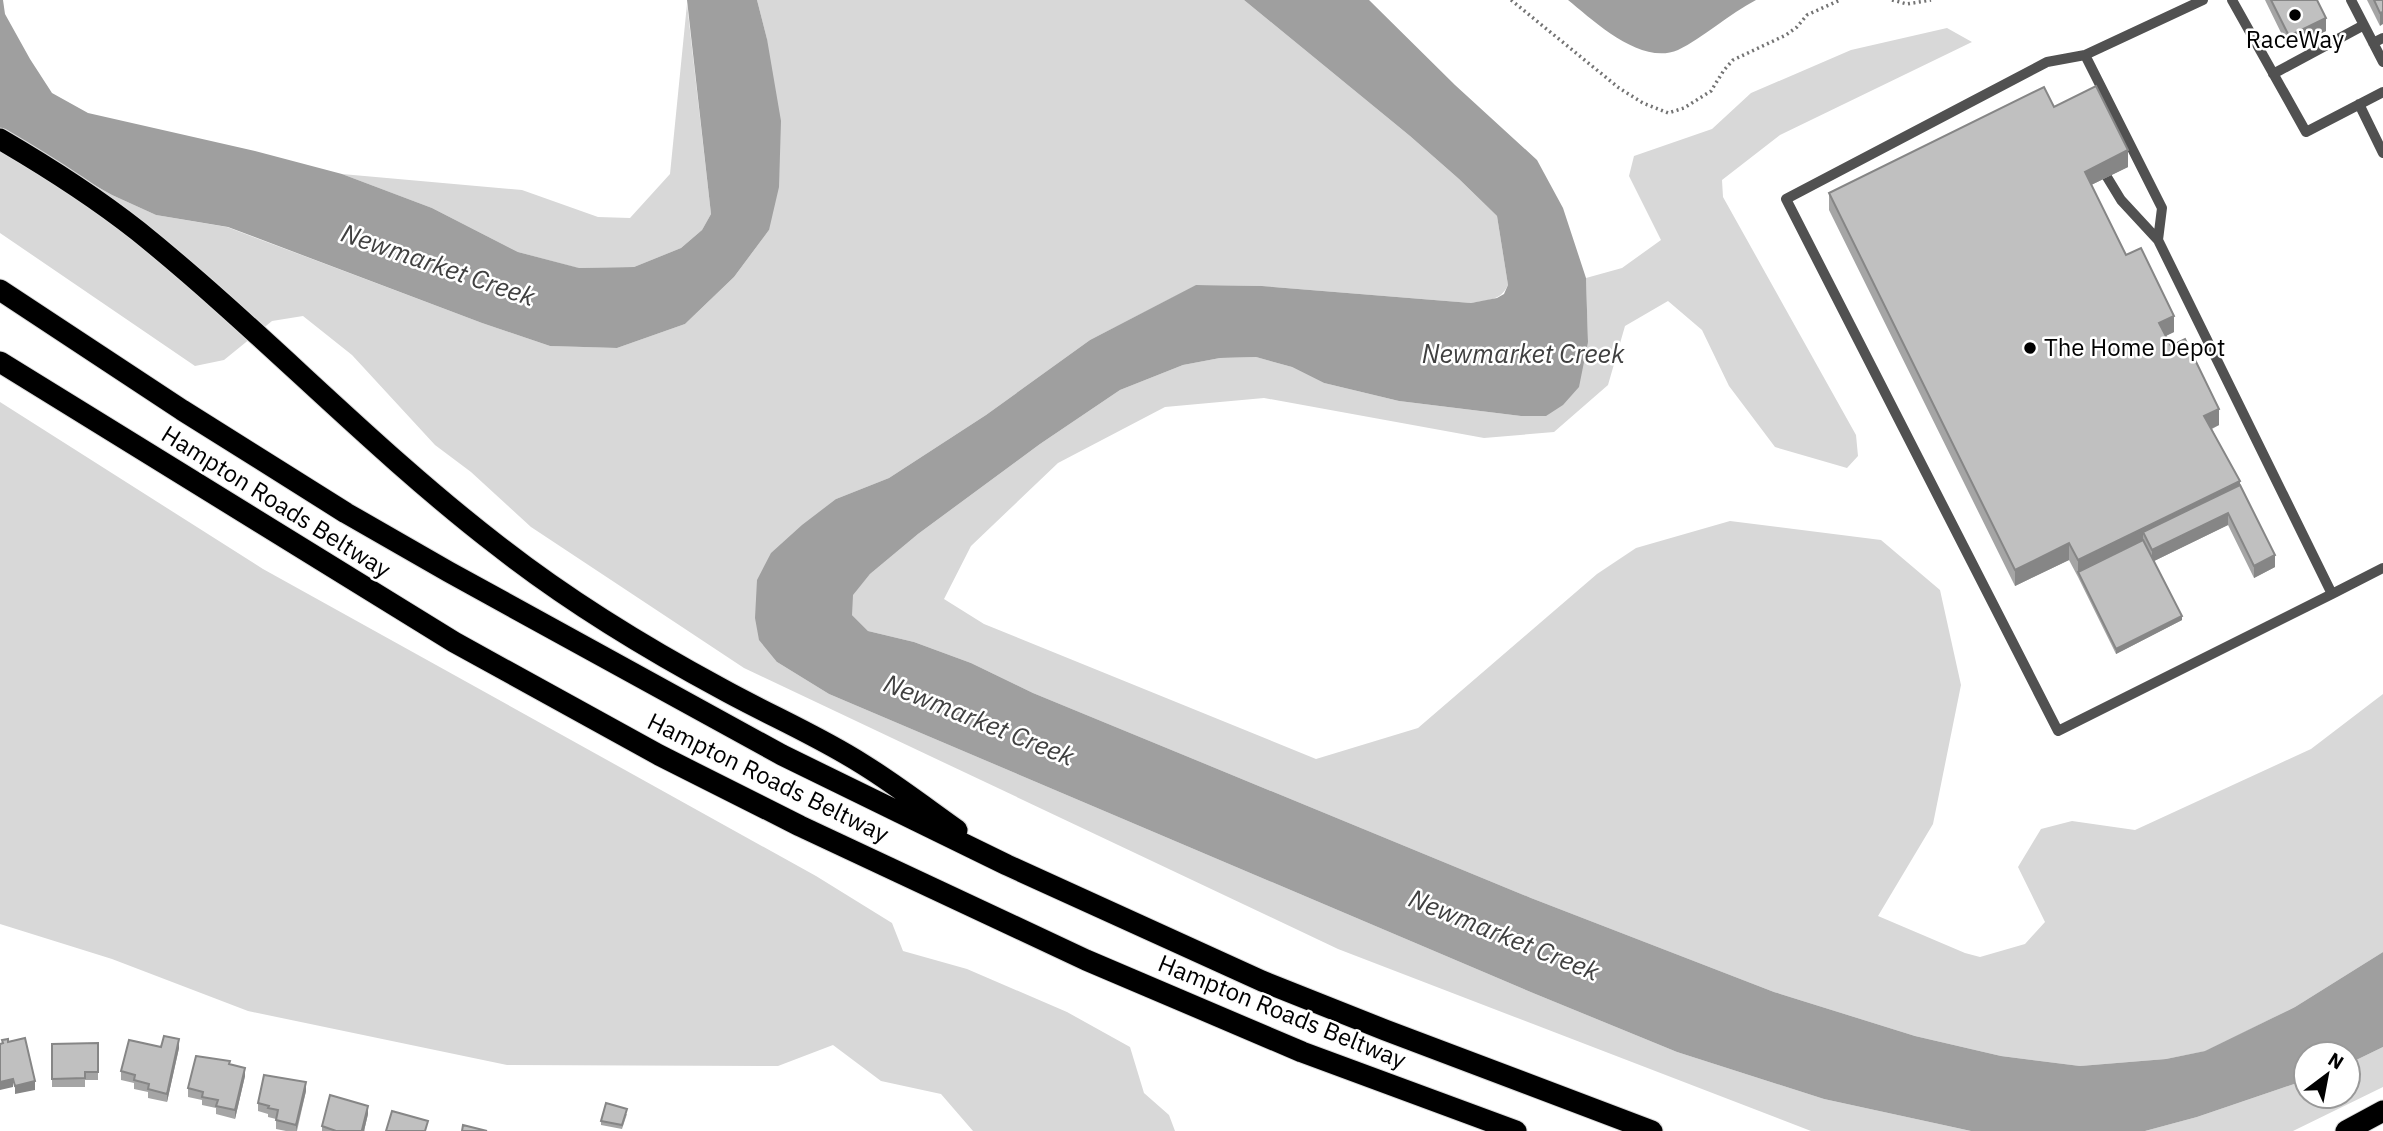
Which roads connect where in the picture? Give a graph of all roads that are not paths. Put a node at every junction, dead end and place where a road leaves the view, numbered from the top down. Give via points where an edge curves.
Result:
1 (2203, 0) edge
2 (2232, 0) edge
3 (2351, 0) edge
4 (2364, 24) junction
5 (2378, 41) edge
6 (2085, 55) junction
7 (2383, 62) edge
8 (2273, 74) junction
9 (2098, 80) junction
10 (2089, 90) edge
11 (2383, 92) edge
12 (2359, 104) junction
13 (0, 139) edge
14 (2383, 153) edge
15 (2107, 177) edge
16 (2158, 240) junction
17 (0, 290) edge
18 (0, 362) edge
19 (0, 368) edge
20 (39, 388) junction
21 (2383, 568) edge
22 (2332, 594) junction
23 (1007, 865) junction
24 (1379, 1079) junction
25 (2383, 1111) edge
26 (1482, 1131) edge
27 (1516, 1131) edge
28 (1652, 1131) edge
29 (2346, 1131) edge

1 - 6 lane
2 - 8 lane
3 - 4 lane
4 - 5 lane
4 - 8 lane
5 - 7 lane
6 - 9 lane
6 - 22 lane via 2047,62 1786,199 2058,731
8 - 12 lane via 2306,132
9 - 10 lane
9 - 16 lane via 2162,208
11 - 12 lane
12 - 14 lane
13 - 23 highway via 136,230 451,509 549,583 682,668 863,764
15 - 16 lane via 2121,200
16 - 22 lane
17 - 23 highway via 182,410 449,572 782,755
18 - 20 highway
19 - 20 highway
20 - 24 highway, Hampton Roads Beltway via 454,642 659,755 1086,960 1302,1052
21 - 22 lane
23 - 28 highway, Hampton Roads Beltway via 1262,981
24 - 26 highway
24 - 27 highway, Hampton Roads Beltway
25 - 29 highway

